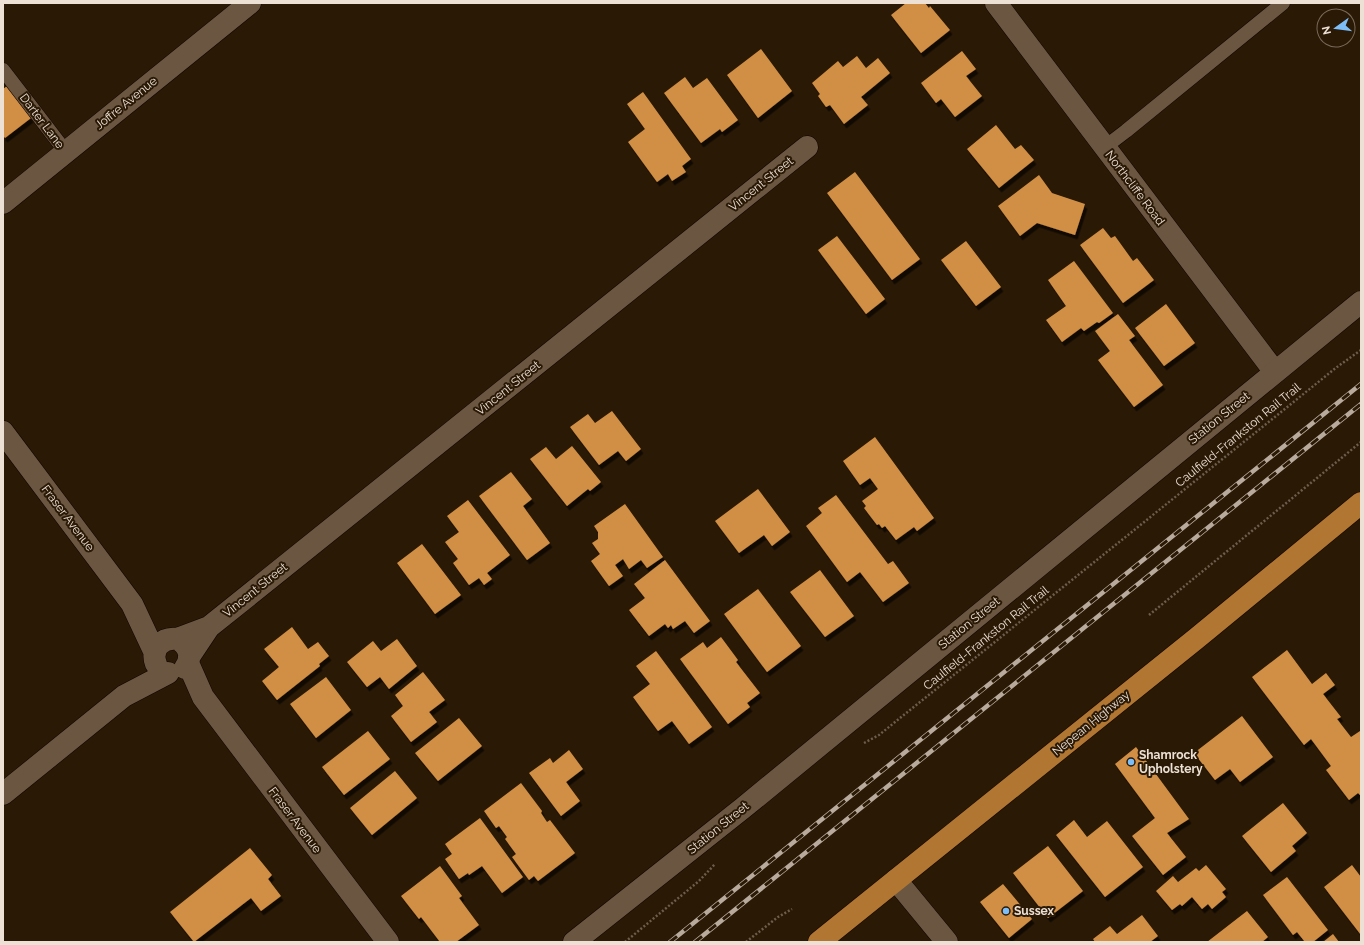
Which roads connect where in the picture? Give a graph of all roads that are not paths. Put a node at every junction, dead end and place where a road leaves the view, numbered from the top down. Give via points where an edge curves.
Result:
1 (250, 3) edge
2 (996, 3) edge
3 (1283, 3) edge
4 (3, 70) edge
5 (807, 147) dead end
6 (1105, 147) junction
7 (66, 152) junction
8 (3, 203) edge
9 (1361, 302) edge
10 (1275, 372) junction
11 (3, 432) edge
12 (1361, 503) edge
13 (132, 604) junction
14 (209, 627) junction
15 (174, 639) junction
16 (154, 655) junction
17 (179, 667) junction
18 (124, 696) junction
19 (3, 794) edge
20 (896, 880) junction
21 (388, 942) edge
22 (574, 942) edge
23 (819, 942) edge
24 (946, 942) edge

1 - 7 street, Joffre Avenue
2 - 6 street, Northcliffe Road
3 - 6 lane
4 - 7 lane, Darter Lane
5 - 14 street, Vincent Street
6 - 10 street, Northcliffe Road
7 - 8 street, Joffre Avenue
9 - 10 street, Station Street
10 - 22 street, Station Street via 744,808
11 - 13 street, Fraser Avenue
12 - 20 highway, Nepean Highway
13 - 15 street, Fraser Avenue
13 - 16 street, Fraser Avenue
14 - 15 street, Vincent Street
14 - 17 street, Vincent Street
15 - 16 street via 157,645
15 - 17 street via 186,646 189,651
16 - 17 street via 162,671
16 - 18 street, Vincent Street
17 - 18 street, Vincent Street
17 - 21 street, Fraser Avenue via 185,682 202,697
18 - 19 street, Vincent Street
20 - 23 highway, Nepean Highway
20 - 24 street

